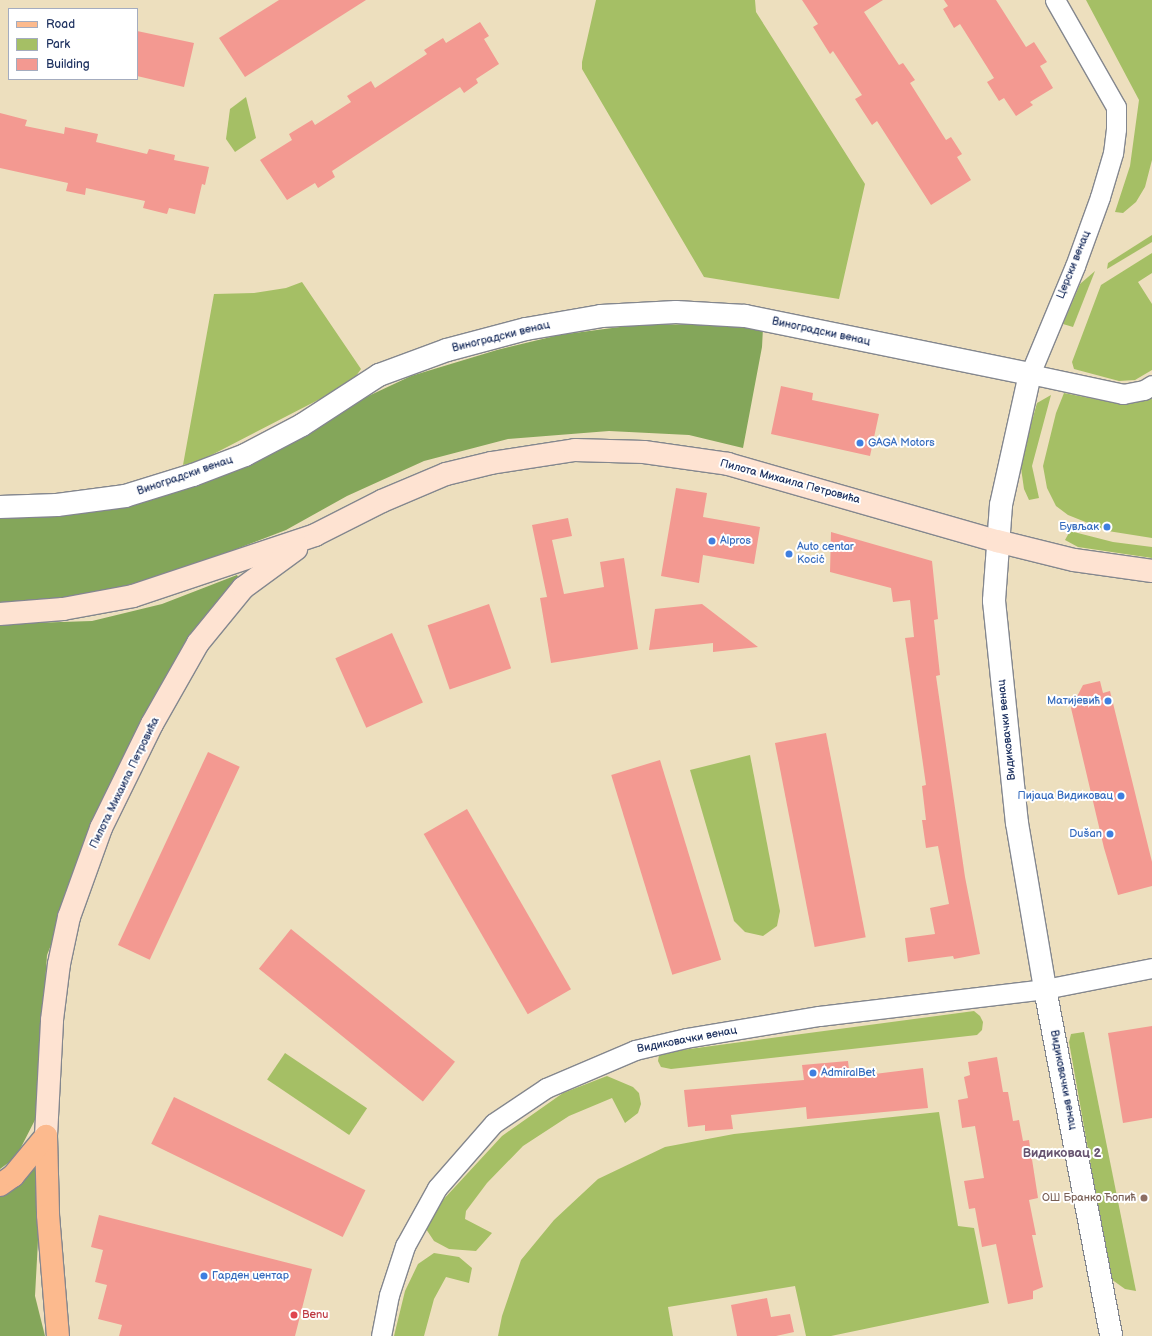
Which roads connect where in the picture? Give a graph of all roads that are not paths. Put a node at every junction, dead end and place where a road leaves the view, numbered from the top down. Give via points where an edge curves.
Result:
1 (1055, 0) edge
2 (1030, 374) junction
3 (1152, 385) edge
4 (0, 507) edge
5 (315, 535) junction
6 (997, 541) junction
7 (1152, 571) edge
8 (0, 614) edge
9 (1152, 968) edge
10 (1045, 989) junction
11 (46, 1136) junction
12 (0, 1185) edge
13 (58, 1336) edge
14 (381, 1336) edge
15 (1112, 1336) edge

1 - 2 street, Церски венац via 1116,107 1116,129 1113,153 1100,197 1075,266
2 - 3 street via 1123,394 1144,390
2 - 4 street, Виноградски венац via 745,316 676,312 600,316 526,329 447,350 379,375 302,425 245,455 193,476 125,496 57,506
2 - 6 street, Церски венац via 1001,505
5 - 6 main road, Пилота Михаила Петровића via 382,501 446,474 534,455 613,449 728,464
5 - 8 main road, Пилота Михаила Петровића via 133,596 63,609
5 - 11 main road, Пилота Михаила Петровића via 243,588 198,644 152,724 101,828 69,917 59,964 52,1020
6 - 7 main road, Пилота Михаила Петровића via 1074,560
6 - 10 street, Видиковачки венац via 994,601 1006,725 1017,823
9 - 10 street, Видиковачки венац
10 - 14 street, Видиковачки венац via 819,1016 686,1038 635,1050 546,1088 494,1123 437,1188 405,1246 389,1296
10 - 15 street, Видиковачки венац
11 - 12 main road via 13,1176
11 - 13 main road via 48,1215

